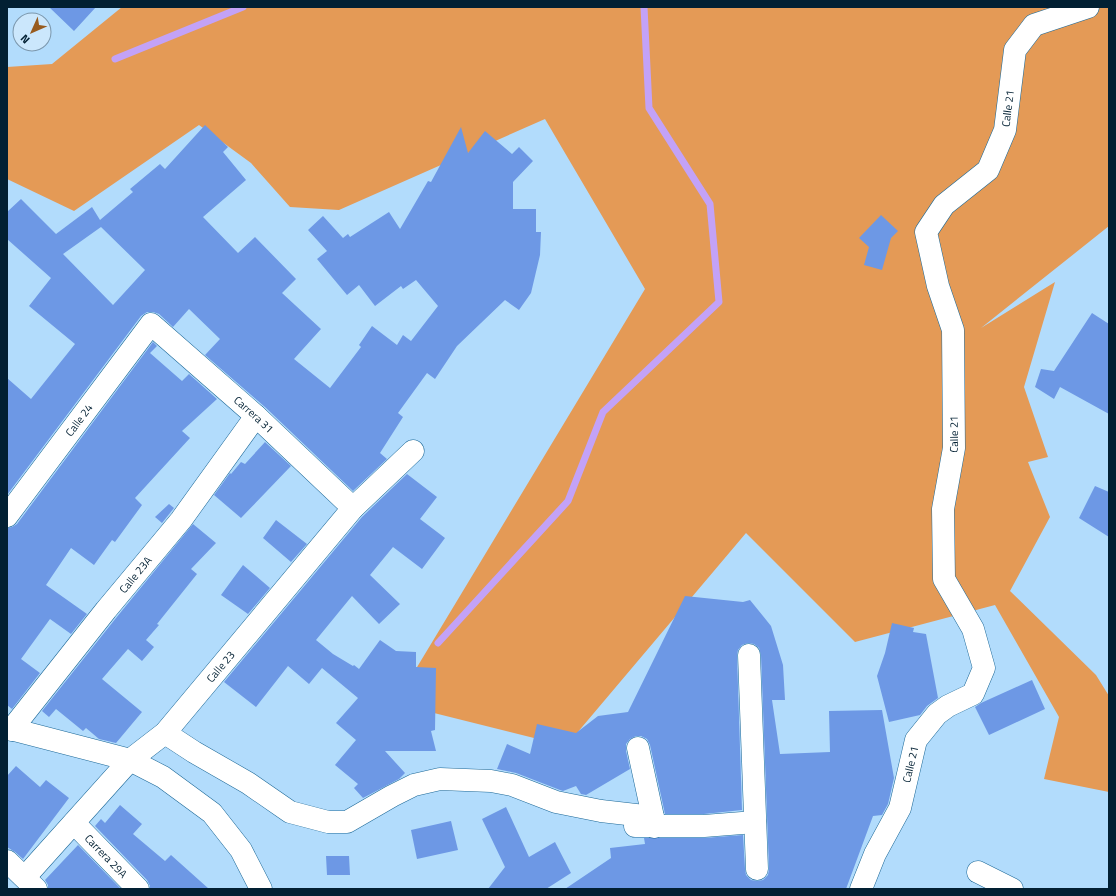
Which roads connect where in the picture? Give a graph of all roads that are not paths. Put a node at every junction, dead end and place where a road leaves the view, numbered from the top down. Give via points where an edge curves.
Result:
1 (1088, 7) edge
2 (151, 324) joint
3 (256, 416) junction
4 (413, 451) dead end
5 (353, 508) junction
6 (7, 516) edge
7 (749, 655) dead end
8 (8, 729) edge
9 (165, 732) junction
10 (638, 748) dead end
11 (130, 760) junction
12 (654, 822) junction
13 (755, 822) junction
14 (74, 823) junction
15 (600, 825) dead end
16 (7, 861) edge
17 (757, 869) dead end
18 (978, 872) dead end
19 (30, 883) edge
20 (138, 889) edge
21 (261, 889) edge
22 (861, 889) edge
23 (1012, 889) edge

1 - 22 street, Calle 21 via 1034,25 1015,50 1005,130 988,170 944,205 926,232 938,286 953,330 954,448 943,509 944,579 973,629 984,668 973,694 937,714 916,740 900,808 875,854
2 - 3 street, Carrera 31
2 - 6 street, Calle 24
3 - 5 street, Carrera 31
3 - 8 street, Calle 23A via 181,520
4 - 5 street, Calle 23
5 - 9 street, Calle 23
7 - 13 street
8 - 11 street
9 - 11 street, Calle 23
9 - 12 street via 290,812 328,822 347,822 414,785 452,779 512,785 556,802
10 - 12 street
11 - 14 street, Calle 23
11 - 21 street via 164,777 212,814 241,850
12 - 13 street via 704,826
12 - 15 street
13 - 17 street
14 - 19 street, Calle 23
14 - 20 street, Carrera 29A
16 - 19 street
18 - 23 street

